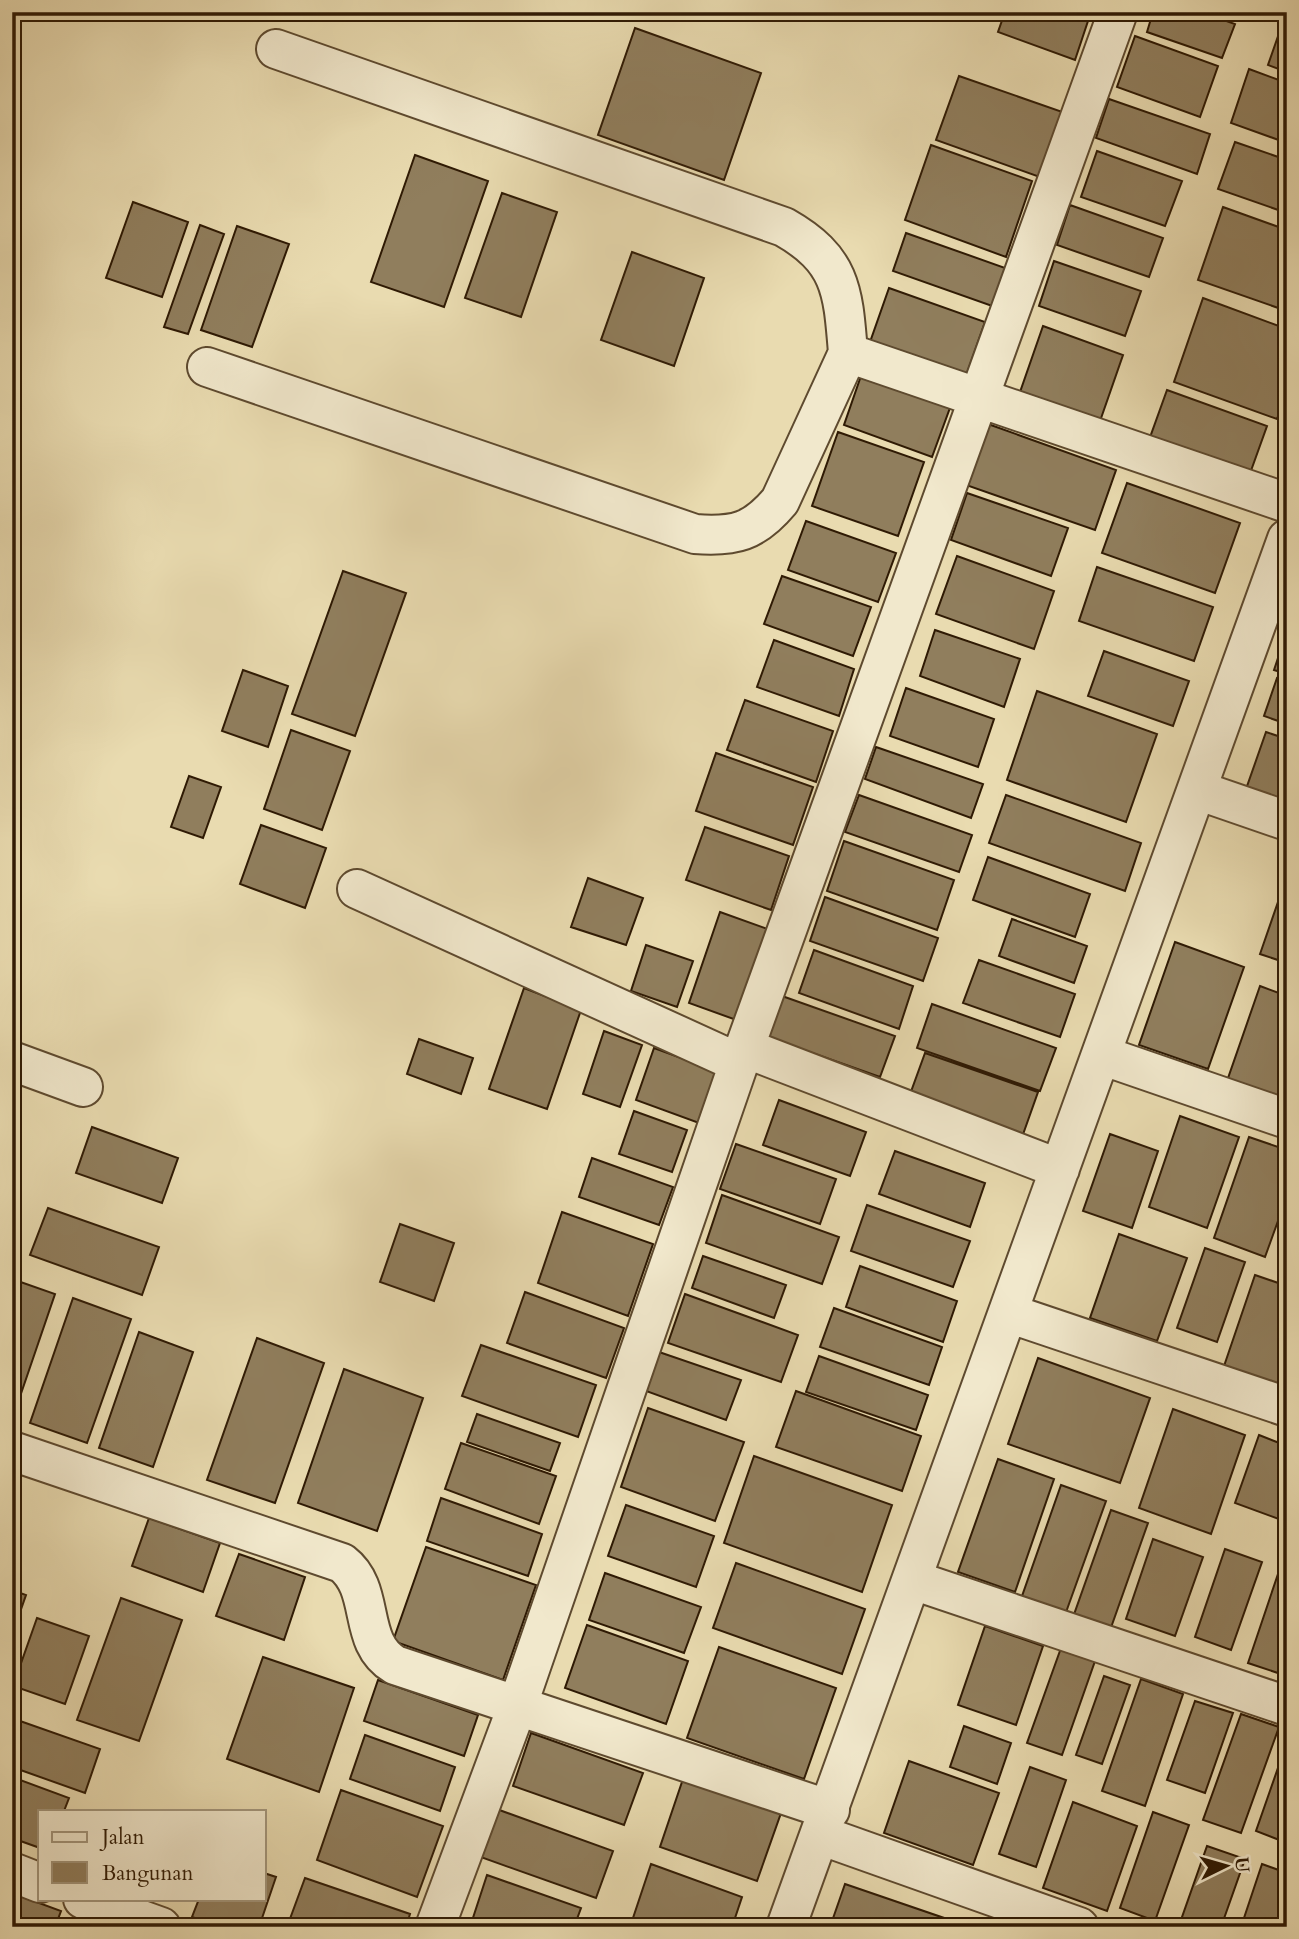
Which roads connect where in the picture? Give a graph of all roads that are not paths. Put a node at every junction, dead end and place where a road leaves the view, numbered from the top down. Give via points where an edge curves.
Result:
1 (1118, 12) edge
2 (276, 49) dead end
3 (848, 353) junction
4 (206, 367) dead end
5 (978, 395) junction
6 (1287, 503) edge
7 (1287, 539) edge
8 (1197, 790) junction
9 (1287, 821) edge
10 (357, 888) dead end
11 (1101, 1055) junction
12 (742, 1056) junction
13 (12, 1062) edge
14 (83, 1087) dead end
15 (1287, 1119) edge
16 (1060, 1169) junction
17 (1009, 1313) junction
18 (1287, 1407) edge
19 (12, 1451) edge
20 (913, 1580) junction
21 (1287, 1706) edge
22 (517, 1707) junction
23 (825, 1823) junction
24 (12, 1872) edge
25 (38, 1882) edge
26 (88, 1910) edge
27 (160, 1927) edge
28 (435, 1927) edge
29 (786, 1927) edge
30 (1079, 1927) edge

1 - 5 street
2 - 3 street via 784,227 812,243 829,262 844,310
3 - 4 street via 780,501 762,521 744,531 716,535 695,534
3 - 5 street
5 - 6 street
5 - 12 street
7 - 8 street
8 - 9 street
8 - 11 street
10 - 12 street
11 - 15 street
11 - 16 street
12 - 16 street
12 - 22 street
13 - 14 street
16 - 17 street
17 - 18 street
17 - 20 street
19 - 22 street via 342,1563 361,1585 370,1635 384,1659
20 - 21 street
20 - 23 street
22 - 23 street
22 - 28 street
23 - 29 street
23 - 30 street
24 - 25 street
26 - 27 street

